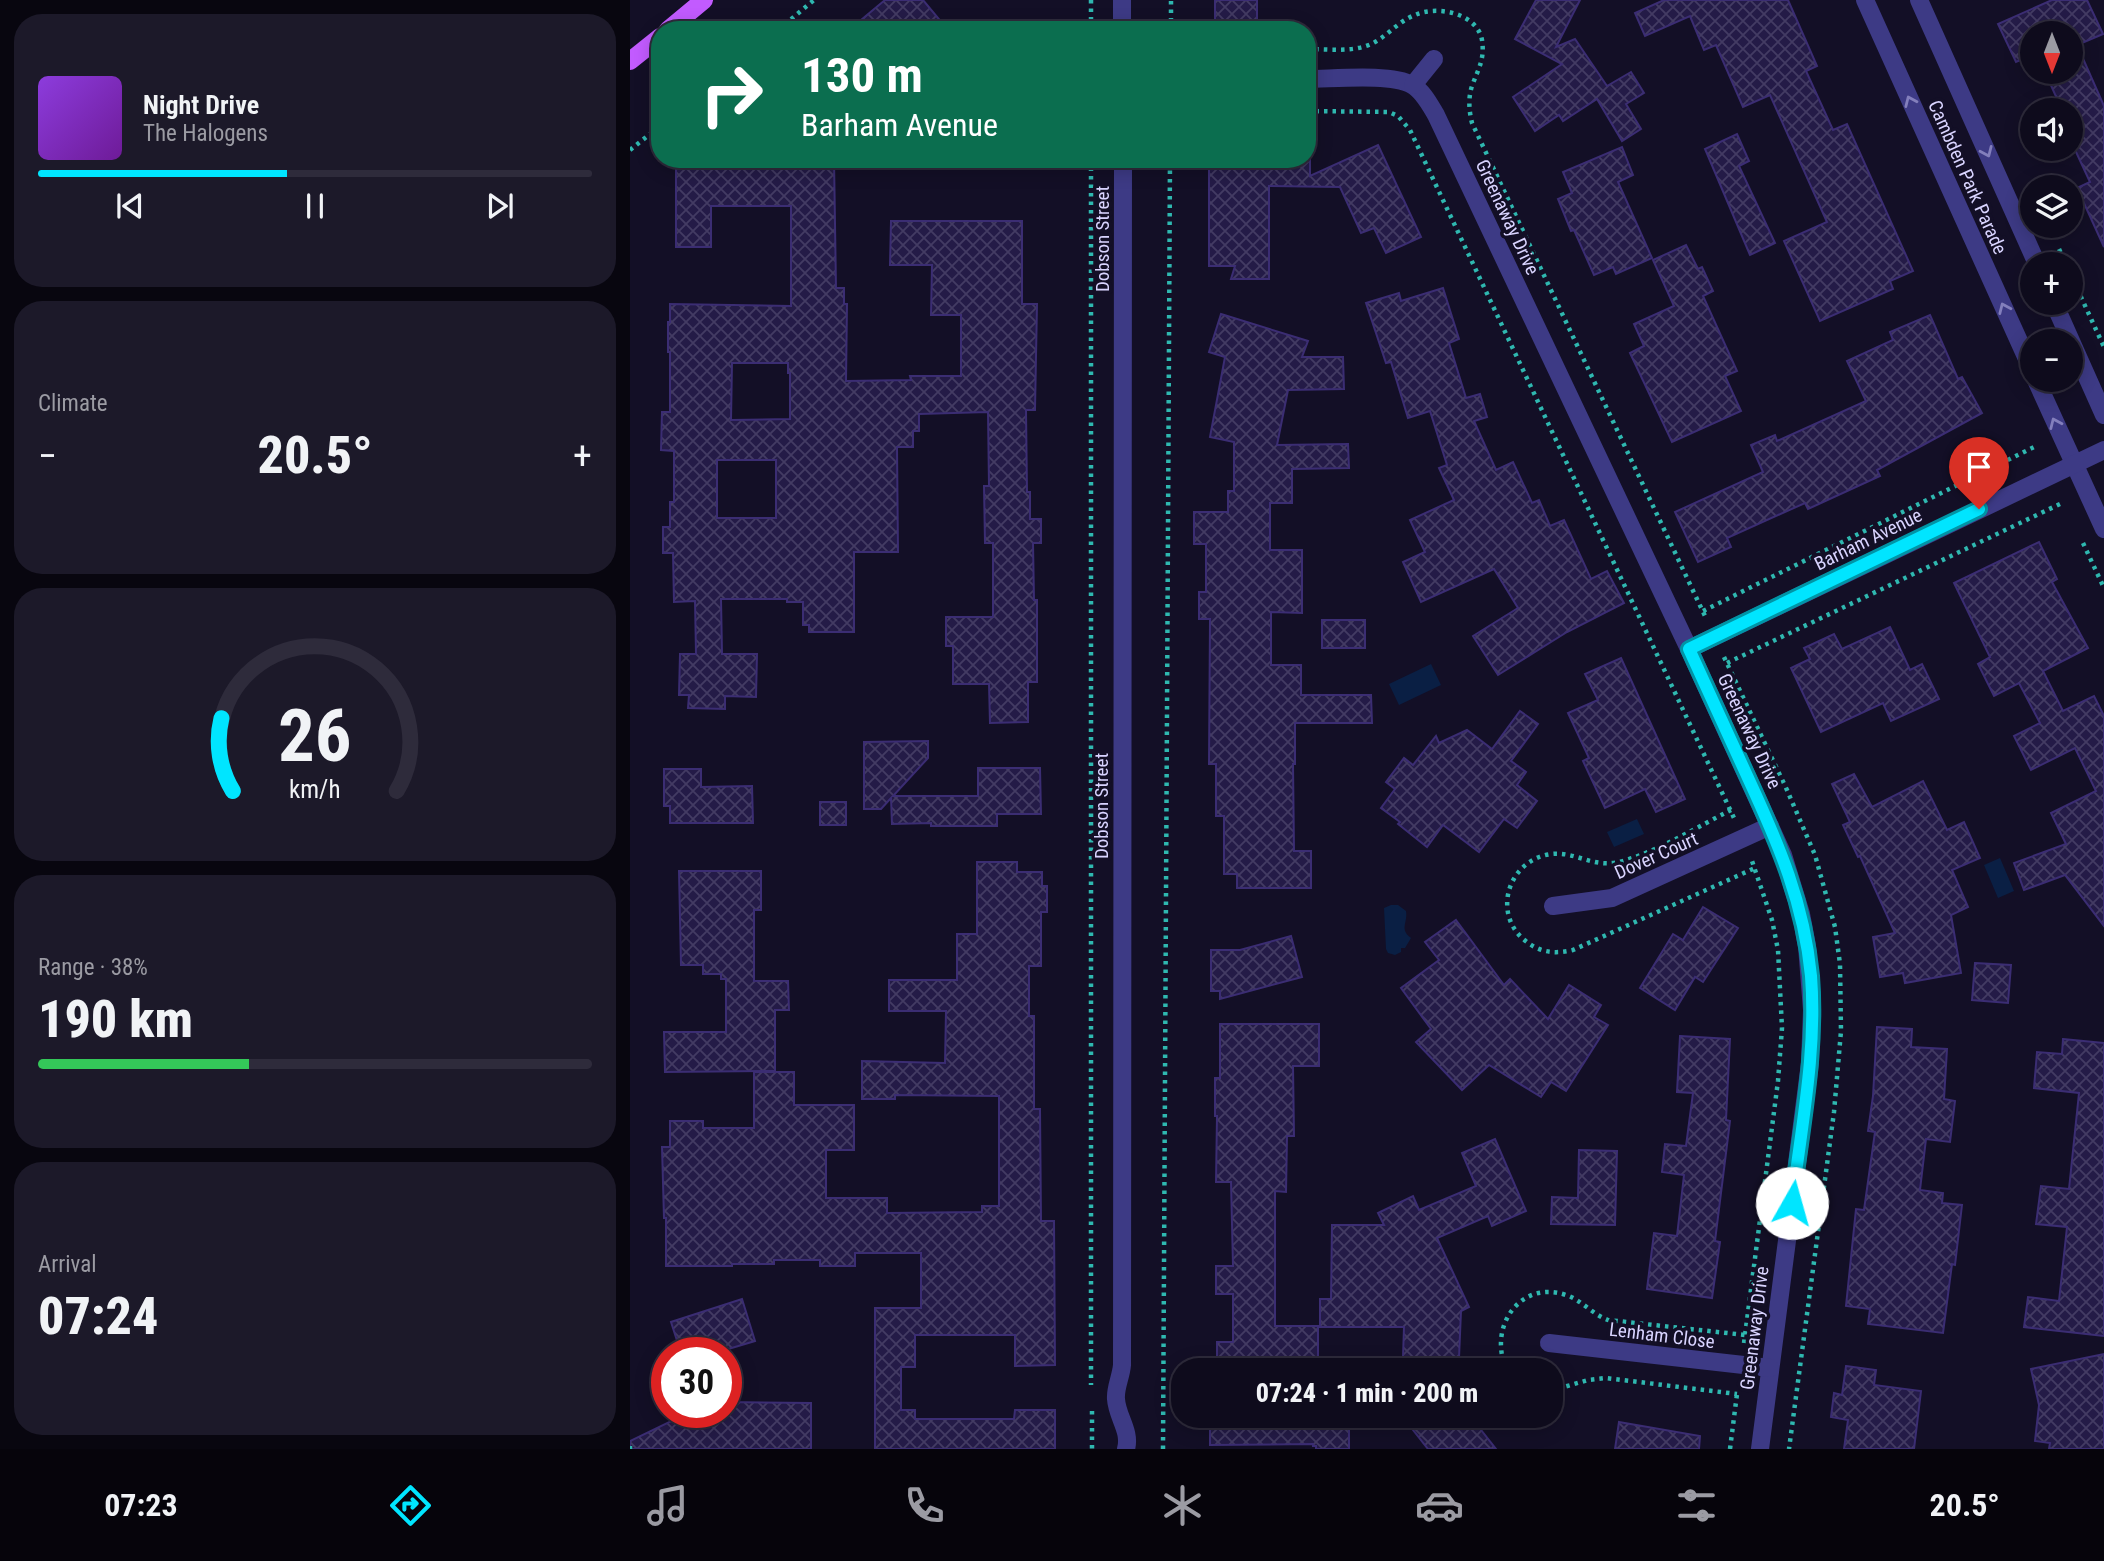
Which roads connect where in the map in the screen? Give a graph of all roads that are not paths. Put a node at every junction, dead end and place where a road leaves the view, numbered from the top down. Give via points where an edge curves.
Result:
1 (704, 0) edge
2 (1122, 0) edge
3 (1865, 0) edge
4 (1919, 0) edge
5 (679, 21) edge
6 (1122, 21) edge
7 (651, 44) edge
8 (1434, 59) dead end
9 (630, 61) edge
10 (1316, 79) edge
11 (1413, 86) junction
12 (1123, 168) edge
13 (2032, 252) edge
14 (2059, 315) edge
15 (2020, 343) edge
16 (2041, 392) edge
17 (2104, 415) edge
18 (2104, 450) edge
19 (2074, 464) junction
20 (2104, 529) edge
21 (1689, 649) junction
22 (1770, 826) junction
23 (1553, 906) dead end
24 (1549, 1343) dead end
25 (1770, 1368) junction
26 (1126, 1449) edge
27 (1759, 1449) edge

1 - 5 main road
2 - 6 street
15 -> 3 street, Cambden Park Parade
4 -> 13 street, Cambden Park Parade
7 - 9 main road
8 - 11 street
10 - 11 street via 1401,80
11 - 21 street, Greenaway Drive via 1436,116
12 - 26 street, Dobson Street via 1122,1352 1116,1401 1127,1434
14 - 17 street
19 -> 16 street
18 - 19 street, Barham Avenue
19 - 20 street
19 - 21 street, Barham Avenue
21 - 22 street, Greenaway Drive
22 - 23 street, Dover Court via 1612,898
22 - 25 street, Greenaway Drive via 1801,914 1812,1010 1810,1063
24 - 25 street, Lenham Close
25 - 27 street, Greenaway Drive

